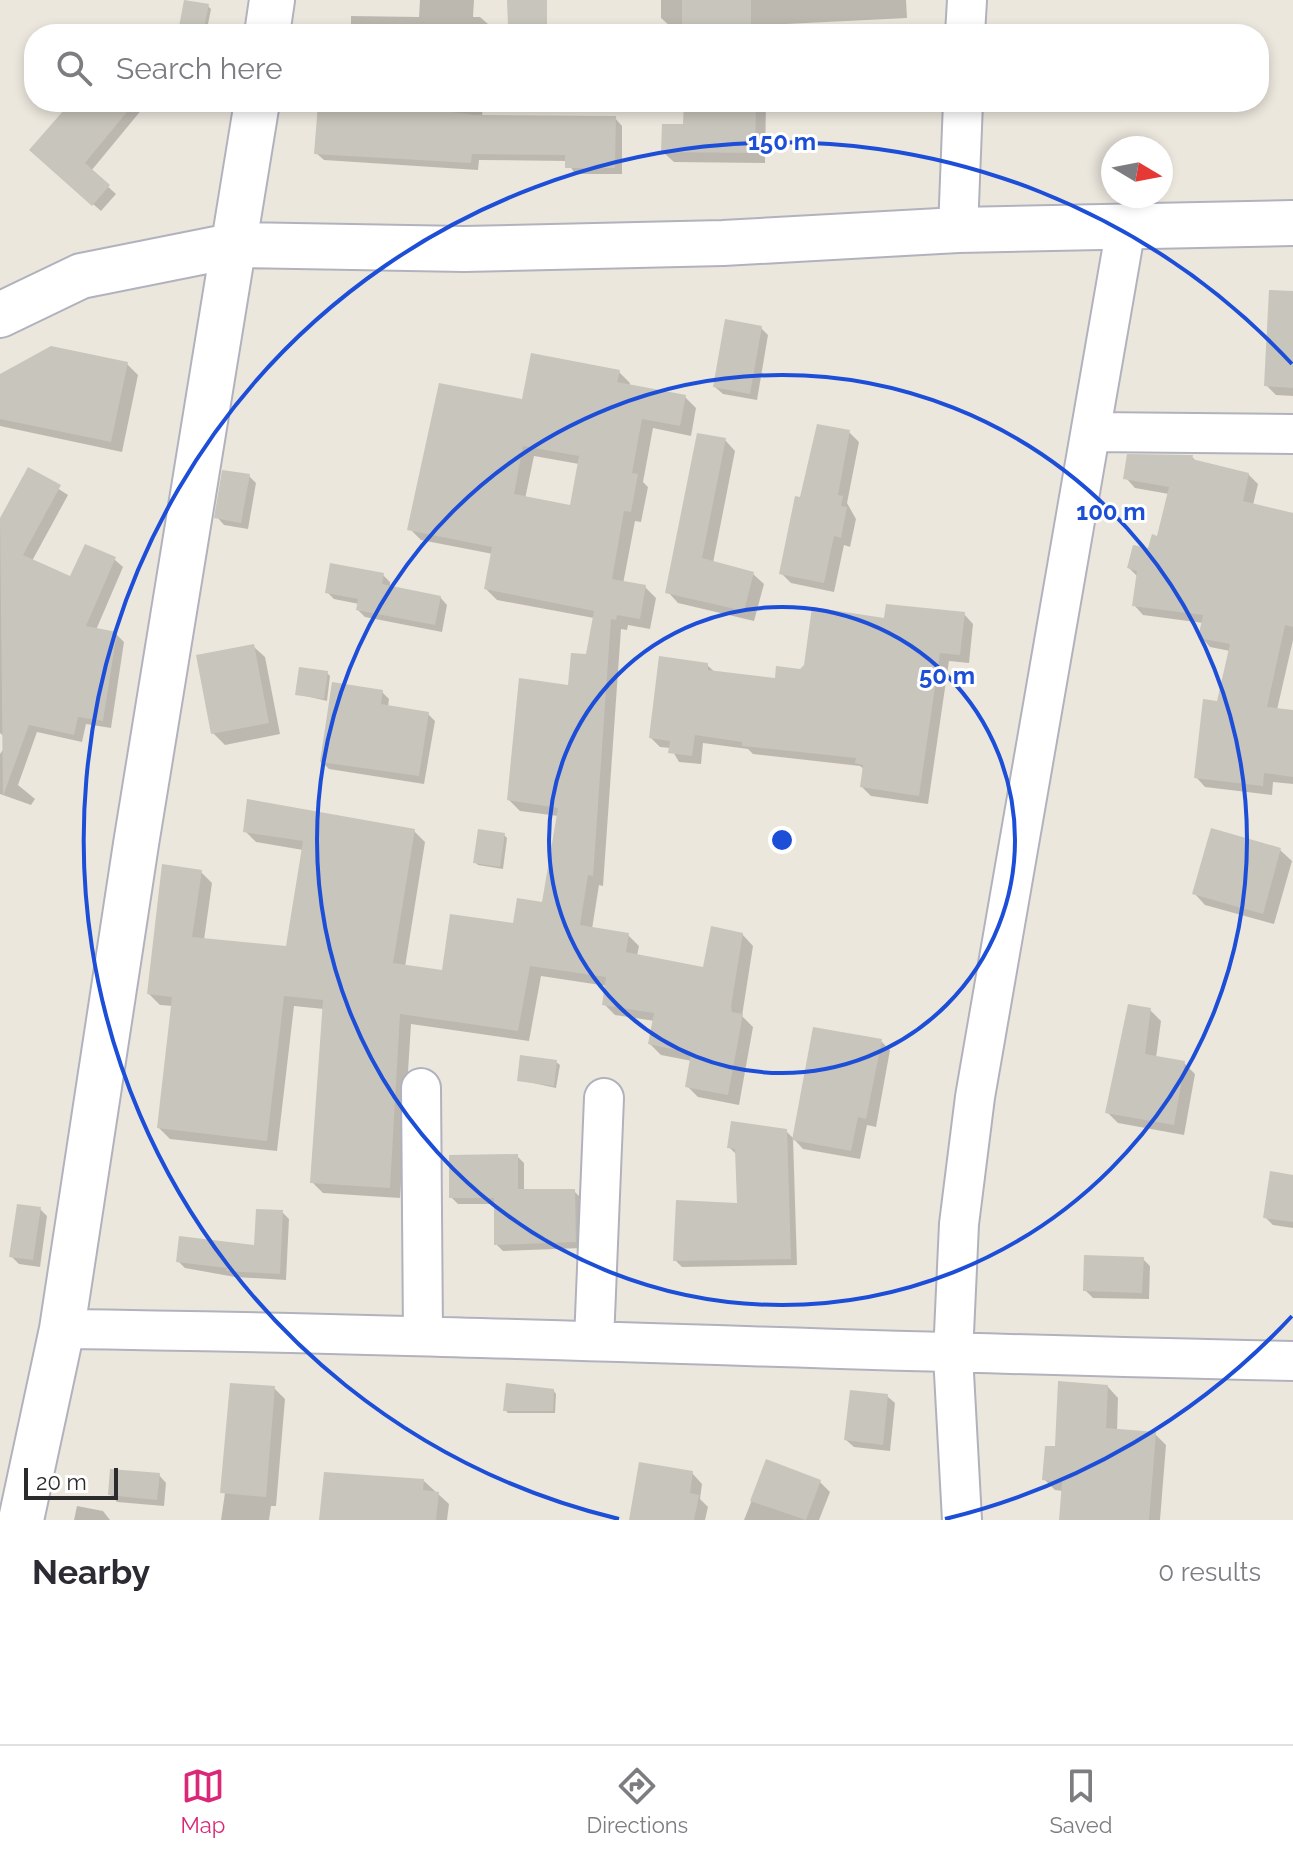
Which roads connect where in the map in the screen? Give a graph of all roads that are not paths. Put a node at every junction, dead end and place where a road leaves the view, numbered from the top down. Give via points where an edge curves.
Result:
1 (272, 0) edge
2 (967, 0) edge
3 (268, 24) edge
4 (966, 24) edge
5 (256, 112) edge
6 (963, 112) edge
7 (1293, 223) edge
8 (1126, 227) junction
9 (958, 230) junction
10 (236, 245) junction
11 (0, 315) edge
12 (1092, 432) junction
13 (1293, 434) edge
14 (421, 1088) dead end
15 (604, 1098) dead end
16 (62, 1329) junction
17 (423, 1334) junction
18 (594, 1341) junction
19 (953, 1355) junction
20 (1293, 1361) edge
21 (21, 1520) edge
22 (962, 1520) edge

1 - 3 street
2 - 4 street
5 - 10 street
6 - 9 street
7 - 8 street
8 - 9 street
8 - 12 street
9 - 10 street via 479,249
10 - 11 street via 81,276
10 - 16 street
12 - 13 street
12 - 19 street via 975,1097 959,1224
14 - 17 street
15 - 18 street
16 - 17 street
16 - 21 street
17 - 18 street
18 - 19 street
19 - 20 street
19 - 22 street

